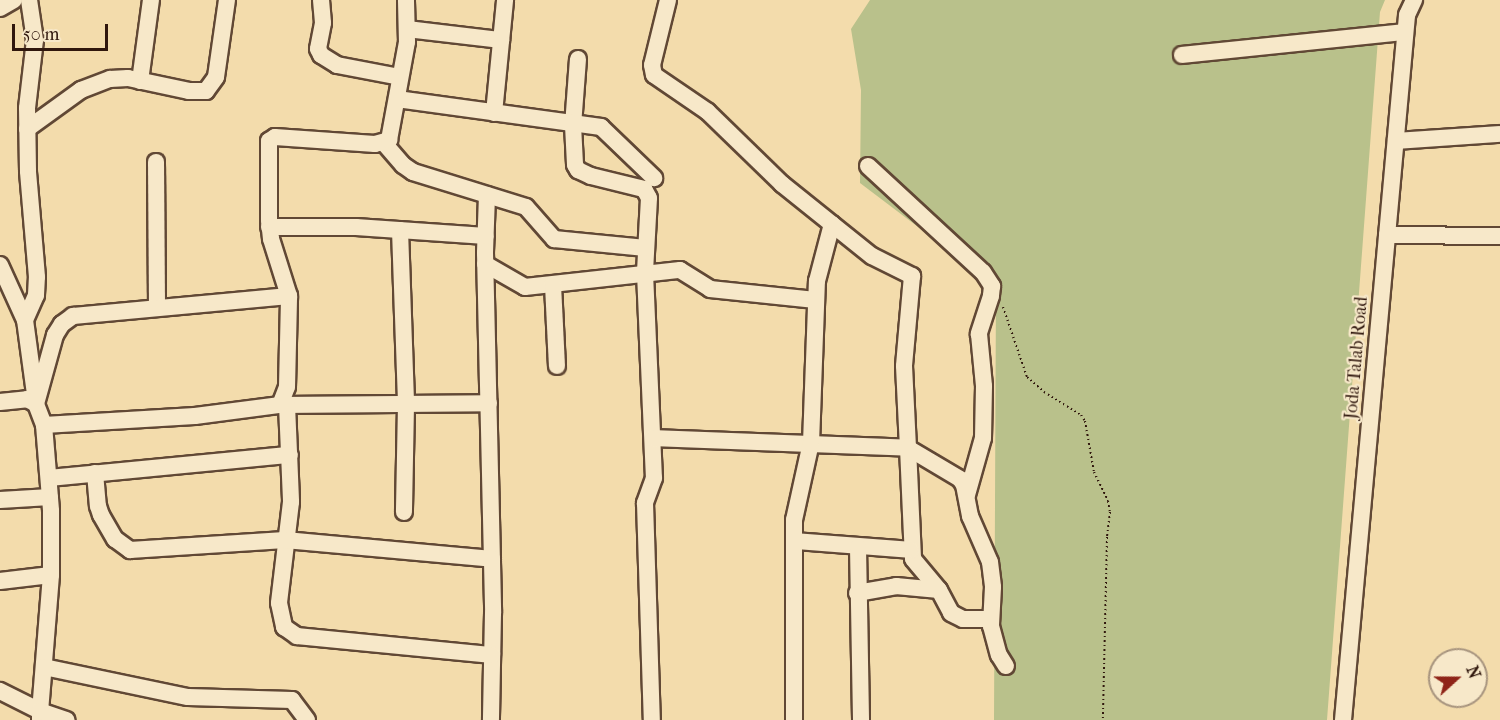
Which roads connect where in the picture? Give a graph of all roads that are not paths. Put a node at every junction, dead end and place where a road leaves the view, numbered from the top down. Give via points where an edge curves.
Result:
1 (14, 0) edge
2 (29, 0) edge
3 (151, 0) edge
4 (227, 0) edge
5 (321, 0) edge
6 (406, 0) edge
7 (505, 0) edge
8 (668, 0) edge
9 (1414, 0) edge
10 (0, 8) edge
11 (407, 29) junction
12 (1405, 32) junction
13 (501, 40) junction
14 (1182, 55) dead end
15 (578, 59) dead end
16 (400, 77) junction
17 (140, 81) junction
18 (397, 99) junction
19 (494, 113) junction
20 (573, 125) junction
21 (27, 129) junction
22 (1500, 134) edge
23 (1396, 141) junction
24 (384, 143) junction
25 (156, 162) dead end
26 (868, 166) dead end
27 (654, 178) dead end
28 (487, 195) junction
29 (832, 224) junction
30 (270, 227) junction
31 (400, 230) junction
32 (1388, 235) junction
33 (486, 236) junction
34 (1500, 236) edge
35 (646, 248) junction
36 (485, 264) junction
37 (0, 265) edge
38 (645, 273) junction
39 (553, 285) junction
40 (289, 296) junction
41 (815, 300) junction
42 (157, 307) junction
43 (25, 320) junction
44 (557, 366) dead end
45 (0, 402) edge
46 (489, 403) junction
47 (36, 404) junction
48 (284, 405) junction
49 (406, 405) junction
50 (44, 425) junction
51 (653, 438) junction
52 (811, 442) junction
53 (909, 448) junction
54 (290, 455) junction
55 (95, 473) junction
56 (49, 478) junction
57 (967, 495) junction
58 (50, 497) junction
59 (0, 500) edge
60 (404, 512) dead end
61 (285, 540) junction
62 (795, 541) junction
63 (858, 547) junction
64 (911, 550) junction
65 (492, 558) junction
66 (51, 575) junction
67 (0, 581) edge
68 (939, 590) junction
69 (857, 593) junction
70 (990, 619) junction
71 (492, 655) junction
72 (1006, 666) dead end
73 (44, 667) junction
74 (0, 691) edge
75 (40, 716) edge
76 (66, 720) edge
77 (307, 720) edge
78 (491, 720) edge
79 (652, 720) edge
80 (794, 720) edge
81 (861, 720) edge
82 (1343, 720) edge

1 - 10 street
2 - 21 street via 35,40
3 - 17 street
4 - 17 street via 211,88 200,93
5 - 16 street via 321,56 337,65
6 - 11 street
7 - 13 street
8 - 29 street via 652,73 708,112 782,184
9 - 12 street, Joda Talab Road
11 - 13 street
11 - 16 street
12 - 14 street
12 - 23 street, Joda Talab Road
13 - 19 street
15 - 20 street
16 - 18 street
17 - 21 street via 110,79 94,83
18 - 19 street
18 - 24 street via 389,140
19 - 20 street
20 - 27 street via 605,129
20 - 35 street via 573,159 578,170 647,191
21 - 43 street via 37,277 36,295
22 - 23 street
23 - 32 street, Joda Talab Road
24 - 28 street via 413,172
24 - 30 street via 275,137 269,141
25 - 42 street
26 - 57 street via 983,272 992,286 979,334 984,438
28 - 33 street
28 - 35 street via 526,207 554,239
29 - 41 street
29 - 53 street via 872,256 912,276 904,366
30 - 31 street
30 - 40 street
31 - 33 street
31 - 49 street
32 - 34 street
32 - 82 street, Joda Talab Road
33 - 36 street
35 - 38 street
36 - 39 street via 525,287
36 - 46 street
37 - 43 street
38 - 39 street
38 - 41 street via 680,270 710,289
38 - 51 street
39 - 44 street
40 - 42 street
40 - 48 street
41 - 52 street
42 - 47 street via 73,316 62,324 55,335
43 - 47 street
45 - 47 street via 27,399
46 - 49 street
46 - 65 street
47 - 50 street
48 - 49 street
48 - 50 street via 195,416
48 - 54 street
49 - 60 street
50 - 56 street
51 - 52 street
51 - 79 street via 654,478 645,503
52 - 53 street
52 - 62 street via 794,520
53 - 57 street via 960,479
53 - 64 street
54 - 55 street
54 - 61 street via 291,519
55 - 56 street
55 - 61 street via 101,515 115,539 130,549
56 - 58 street
57 - 70 street via 970,516 992,574
58 - 59 street
58 - 66 street
61 - 65 street
61 - 71 street via 279,603 284,627 290,633
62 - 63 street
62 - 80 street
63 - 64 street
63 - 69 street
64 - 68 street via 913,559
65 - 71 street
66 - 67 street
66 - 73 street
68 - 69 street via 896,586
68 - 70 street via 955,616
69 - 81 street
70 - 72 street via 993,638
71 - 78 street
73 - 75 street
73 - 77 street via 188,697 292,700
74 - 75 street
75 - 76 street

